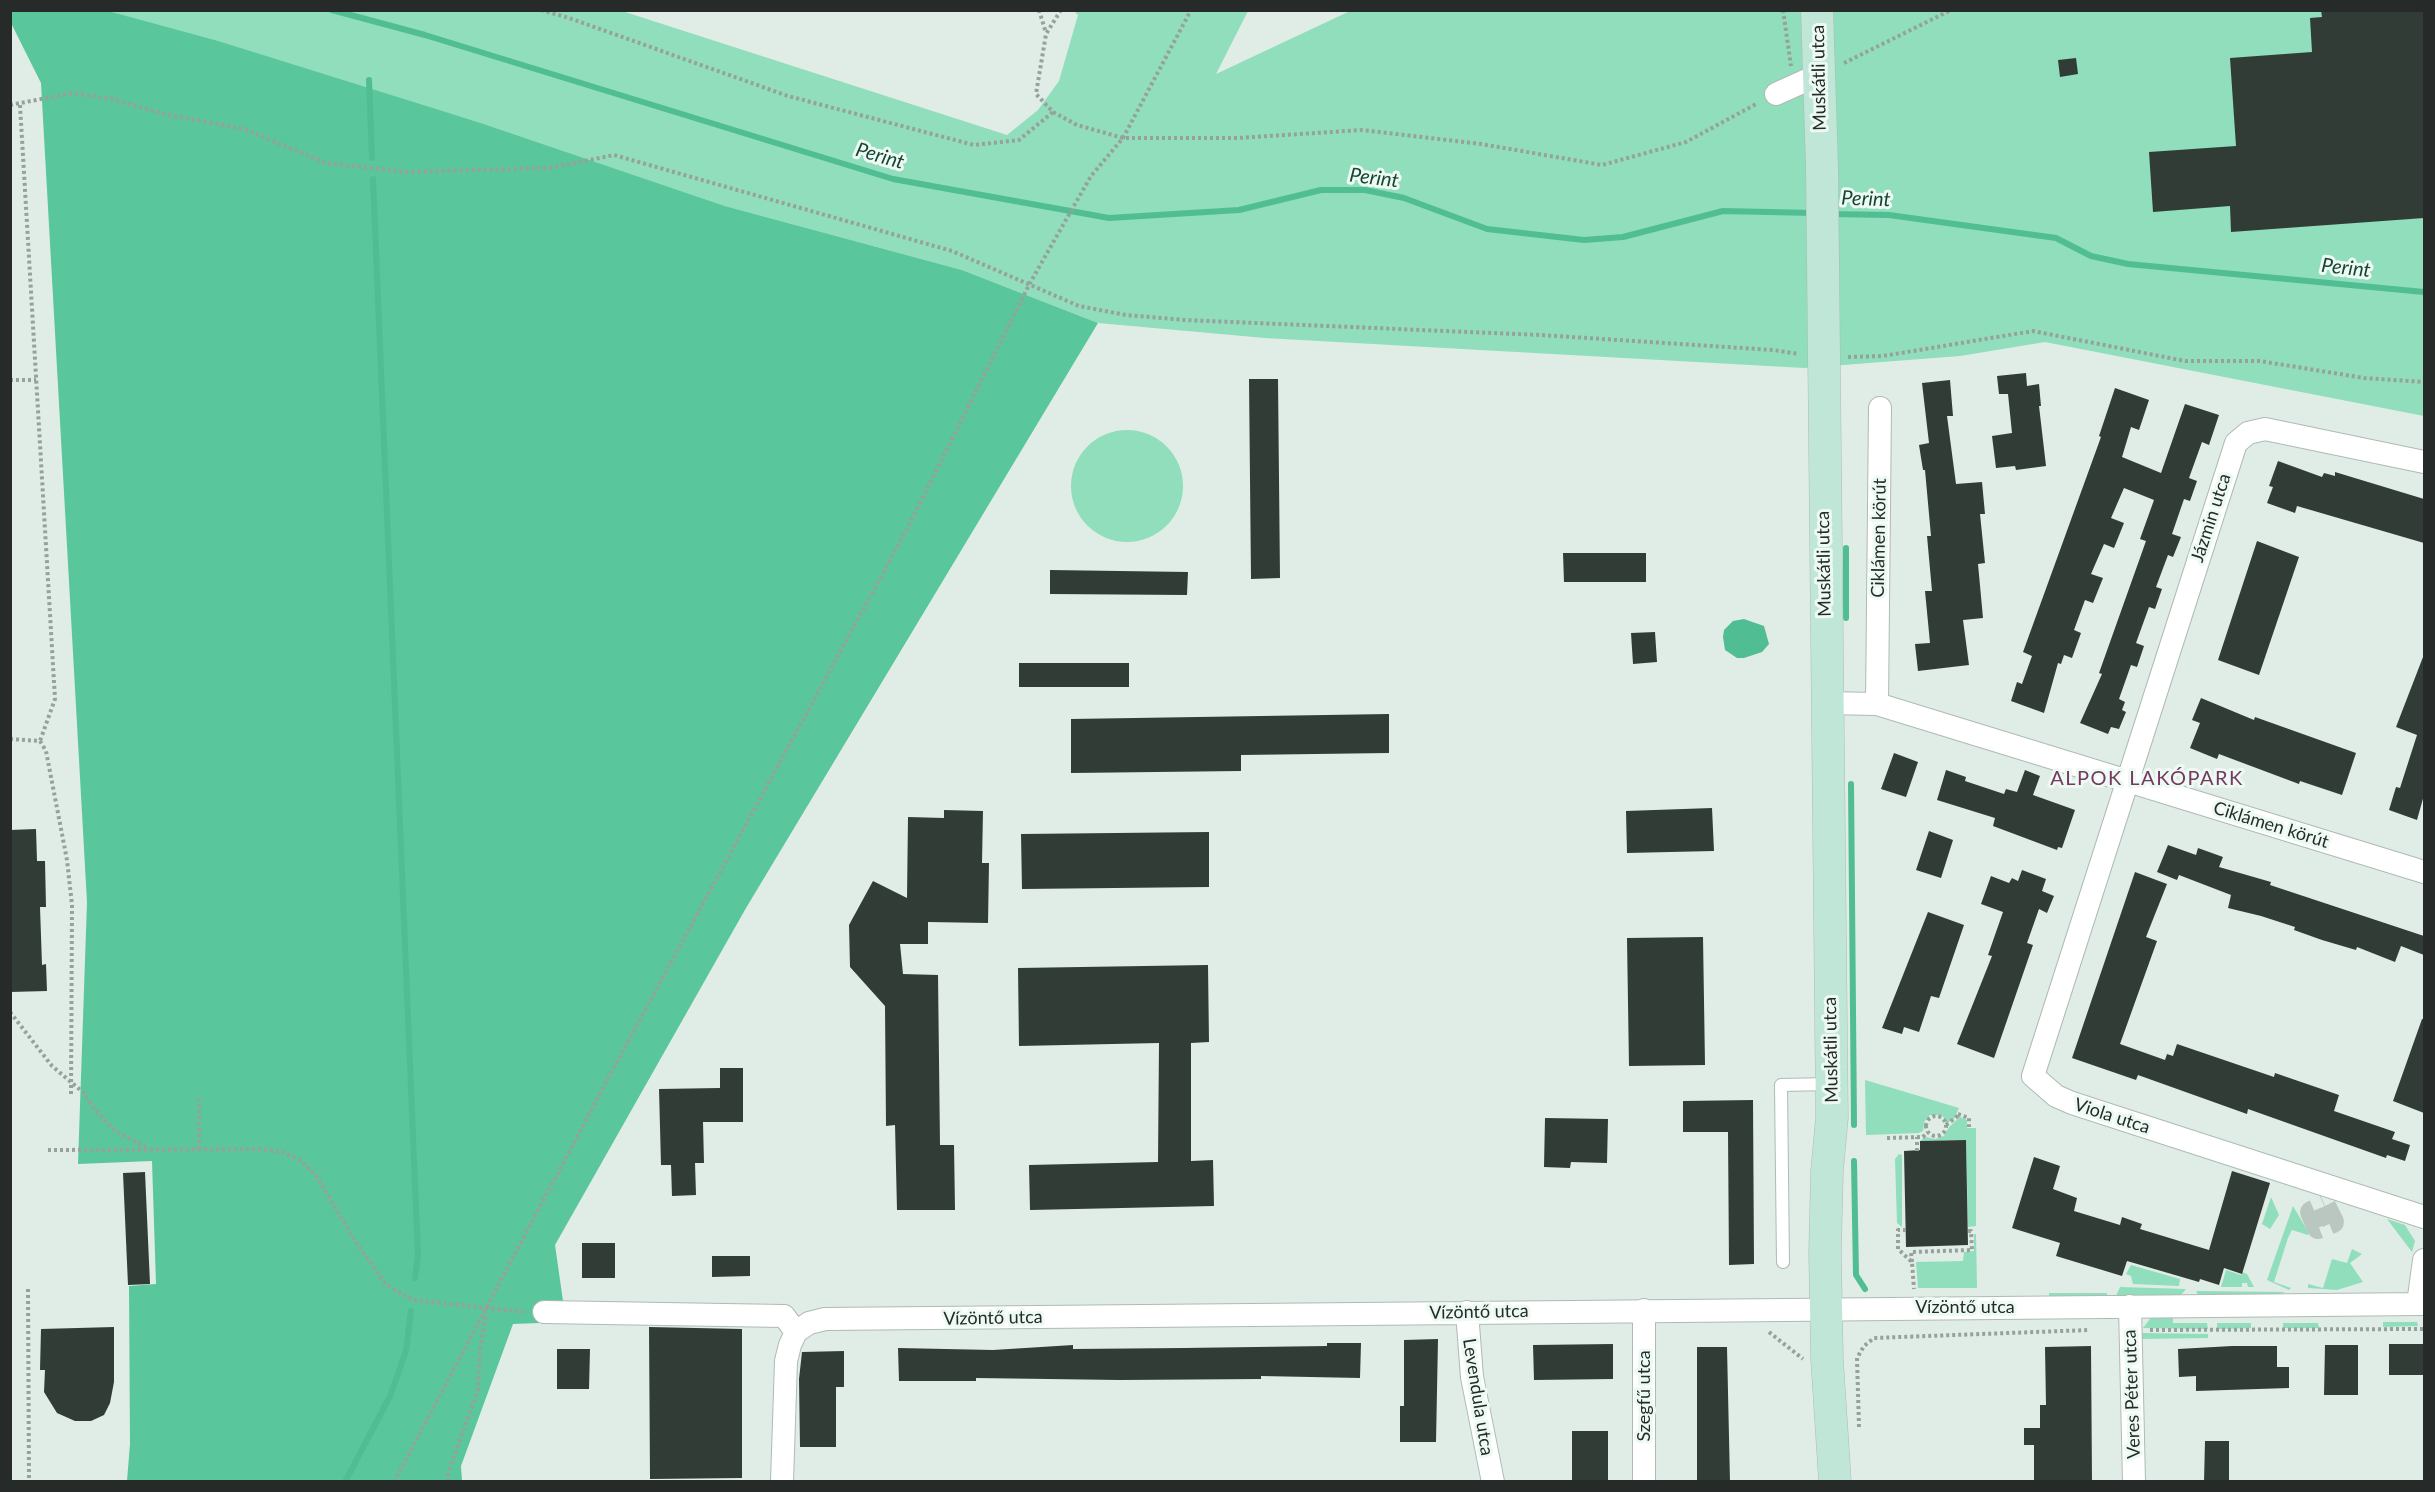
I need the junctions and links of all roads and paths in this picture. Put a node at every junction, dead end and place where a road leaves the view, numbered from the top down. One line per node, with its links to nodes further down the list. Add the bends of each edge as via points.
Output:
1 (541, 10): 12 (path, via 788,96 974,145 1019,140)
2 (1040, 10): 7 (path)
3 (1061, 10): 7 (path)
4 (1191, 10): 13 (path)
5 (1817, 10): 8 (main road, Muskátli utca)
6 (1951, 10): 8 (path)
7 (1046, 34): 12 (path, via 1036,94)
8 (1818, 75): 9 (street); 15 (main road, Muskátli utca)
9 (1776, 94): 13 (path, via 1686,142 1602,165 1481,144 1362,130 1238,138)
10 (10, 105): 11 (path)
11 (20, 105): 14 (path, via 73,93 112,99 164,114 244,129 326,163 405,172 550,168 614,155 952,251); 17 (path)
12 (1053, 112): 13 (path, via 1077,125)
13 (1123, 138): 14 (path, via 1091,176)
14 (1030, 283): 15 (path, via 1078,306 1126,315 1542,335 1773,350); 52 (path, via 908,527)
15 (1822, 357): 18 (path, via 1883,356 2033,331 2185,361 2259,361 2364,378); 21 (main road, Muskátli utca)
16 (10, 380): 17 (path)
17 (36, 380): 24 (path, via 55,699)
18 (2424, 382)
19 (1880, 408): 22 (street, Ciklámen körút)
20 (2424, 462): 25 (street, Jázmin utca, via 2265,429 2236,443)
21 (1826, 703): 22 (street, Ciklámen körút); 29 (main road, Muskátli utca)
22 (1877, 704): 25 (street, Ciklámen körút)
23 (10, 739): 24 (path)
24 (40, 741): 28 (path, via 46,751 72,905)
25 (2127, 781): 26 (street, Ciklámen körút); 41 (street, Viola utca, via 2033,1076 2056,1096 2072,1103)
26 (2424, 872)
27 (10, 1012): 28 (path)
28 (71, 1084): 30 (path); 37 (path, via 84,1093 115,1131)
29 (1832, 1084): 45 (lane, via 1781,1085); 50 (main road, Muskátli utca, via 1841,1185)
30 (71, 1095)
31 (199, 1098): 38 (path)
32 (1946, 1125): 33 (path, via 1959,1115 1969,1118); 34 (path, via 1940,1136); 34 (path, via 1941,1117 1934,1116 1926,1122)
33 (1969, 1127)
34 (1927, 1132): 35 (path)
35 (1917, 1137): 36 (path); 40 (path)
36 (1887, 1138)
37 (147, 1148): 38 (path); 39 (path)
38 (199, 1149): 52 (path, via 260,1149 300,1160 316,1175 386,1285 413,1300)
39 (48, 1150)
40 (1917, 1150)
41 (2424, 1216)
42 (1906, 1230): 46 (path, via 1898,1230 1898,1249)
43 (1968, 1231): 46 (path, via 1972,1250 1911,1252)
44 (2424, 1260): 48 (street)
45 (1783, 1262)
46 (1912, 1262): 51 (path)
47 (27, 1289): 62 (path)
48 (2421, 1304): 49 (street, Vízöntő utca)
49 (2130, 1306): 51 (street, Vízöntő utca); 57 (street, Veres Péter utca)
50 (1835, 1308): 51 (street, Vízöntő utca); 53 (street, Vízöntő utca); 68 (main road, Muskátli utca, via 1845,1421)
51 (1914, 1308)
52 (486, 1309): 54 (path); 63 (path); 64 (path, via 478,1390)
53 (1644, 1310): 55 (street, Vízöntő utca); 67 (street, Szegfű utca)
54 (544, 1312): 58 (street, via 783,1316)
55 (1467, 1312): 58 (street, Vízöntő utca, via 825,1319); 66 (street, Levendula utca, via 1472,1377)
56 (2424, 1329): 57 (path)
57 (2131, 1330): 61 (path, via 1874,1338 1857,1358); 69 (street, Veres Péter utca)
58 (796, 1332): 65 (street, via 786,1361)
59 (1769, 1332): 60 (path)
60 (1809, 1359)
61 (1859, 1433)
62 (29, 1482)
63 (394, 1482)
64 (448, 1482)
65 (782, 1482)
66 (1493, 1482)
67 (1644, 1482)
68 (1837, 1482)
69 (2133, 1482)

